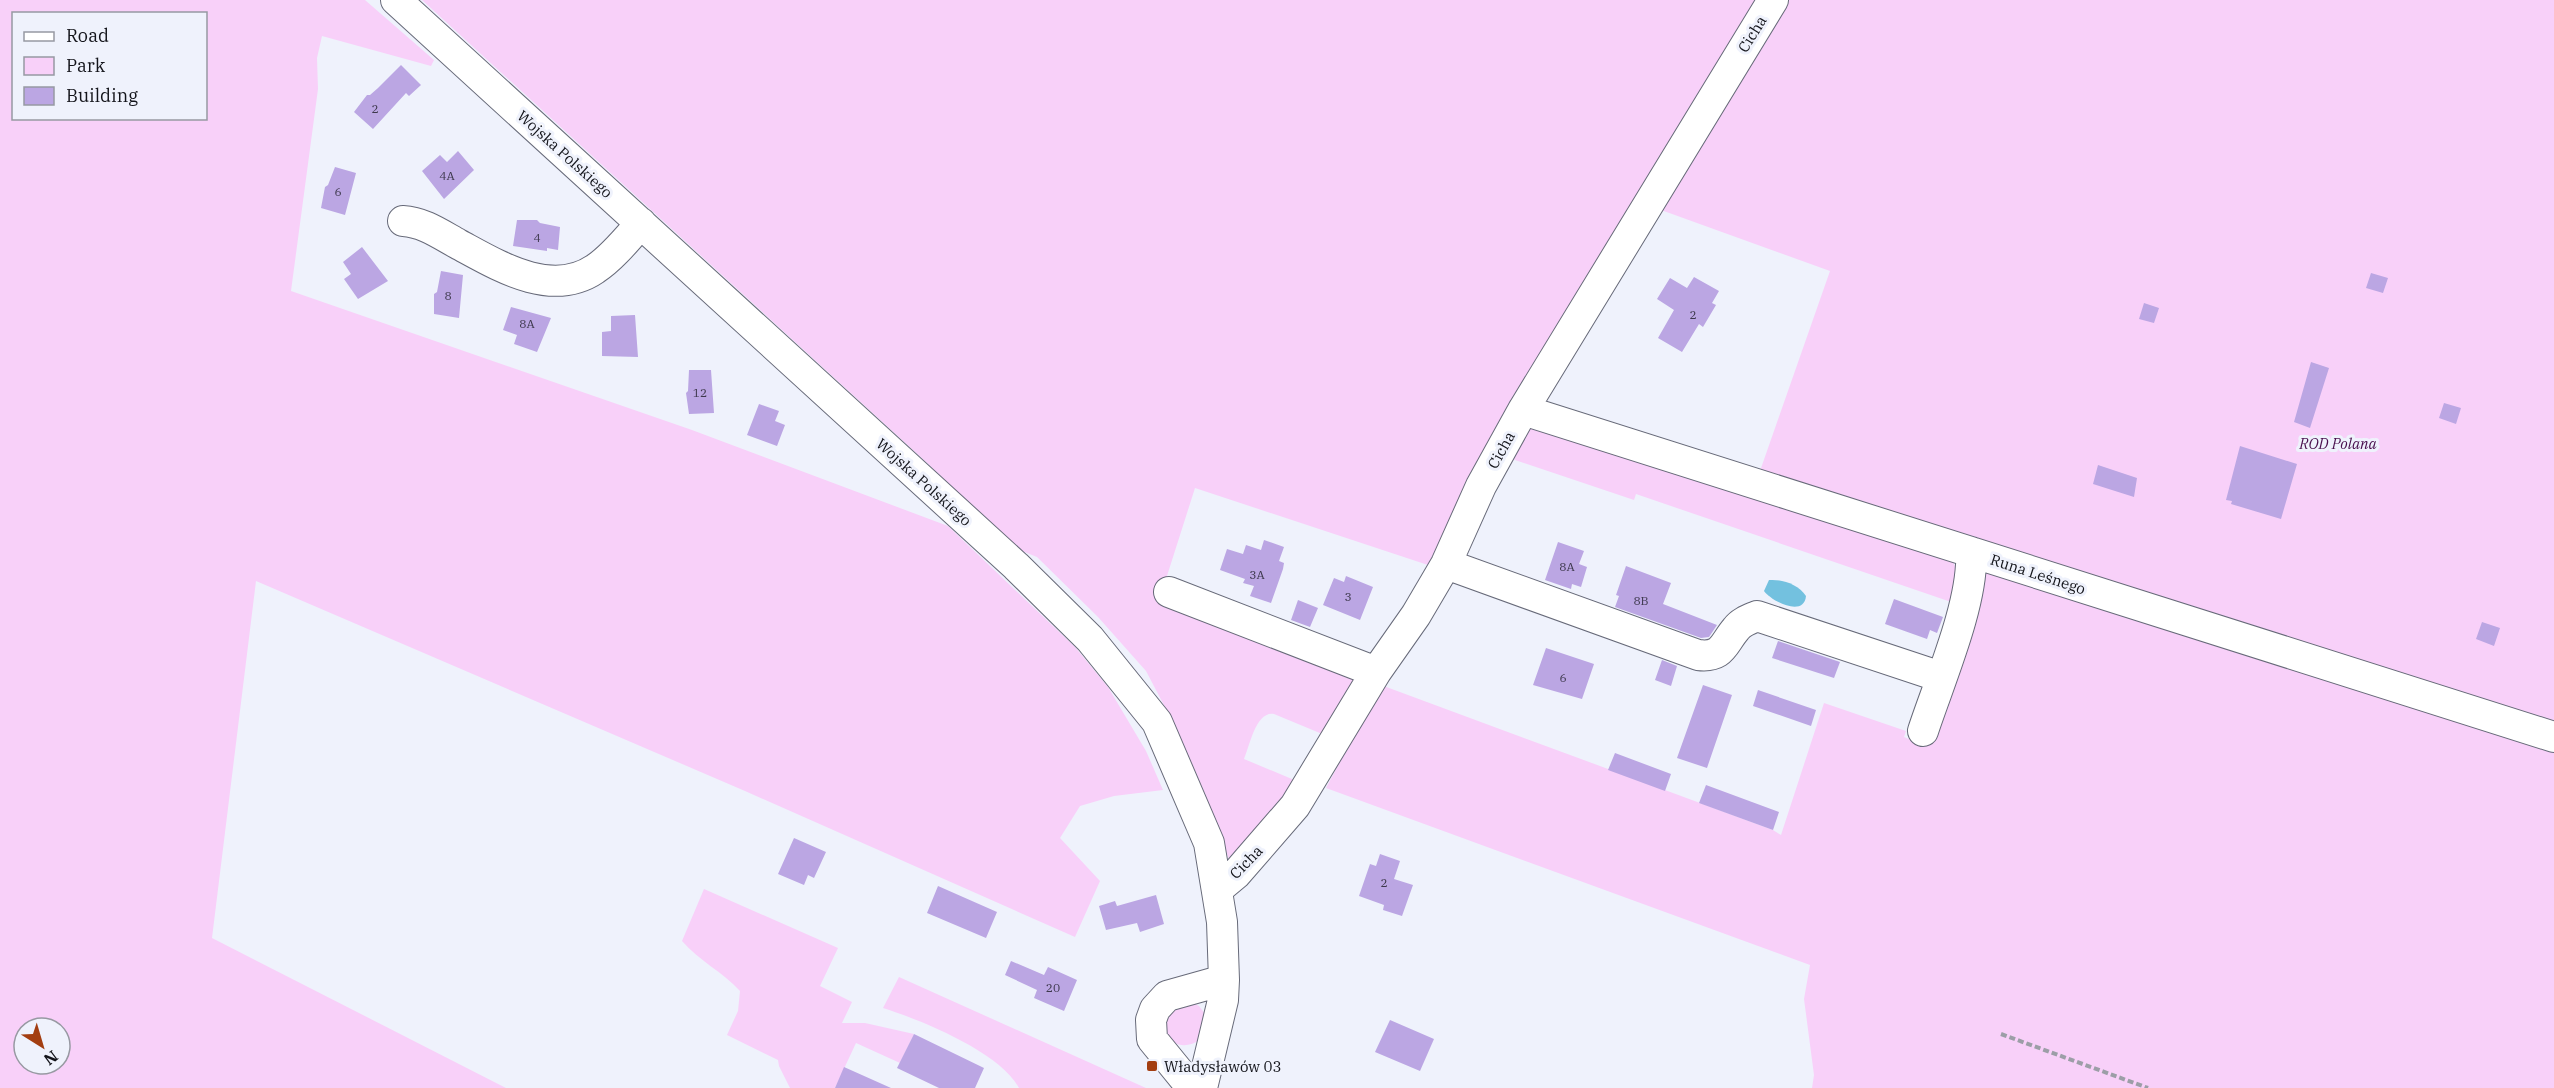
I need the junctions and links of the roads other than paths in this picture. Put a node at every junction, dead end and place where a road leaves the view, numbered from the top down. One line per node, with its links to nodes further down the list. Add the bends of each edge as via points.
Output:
1 (396, 0): 4 (street, Wojska Polskiego)
2 (1773, 0): 5 (street, Cicha)
3 (403, 221): 4 (street, via 424,226 500,267 537,279 559,280 595,269)
4 (641, 223): 13 (street, Wojska Polskiego, via 1016,566 1090,639 1156,722 1209,843)
5 (1523, 410): 6 (street, Runa Leśnego); 7 (street, Cicha, via 1481,486)
6 (1971, 552): 10 (street, via 1963,610); 12 (street, Runa Leśnego)
7 (1446, 564): 9 (street, Cicha); 10 (street, via 1698,655 1709,656 1723,649 1737,627 1757,616)
8 (1169, 592): 9 (street)
9 (1376, 672): 13 (street, Cicha, via 1295,806)
10 (1941, 676): 11 (street)
11 (1923, 731)
12 (2554, 737)
13 (1218, 889): 14 (street, Wojska Polskiego)
14 (1224, 980): 15 (street, via 1167,996 1151,1020 1152,1039); 16 (street, Wojska Polskiego, via 1223,1000)
15 (1192, 1088)
16 (1202, 1088)

